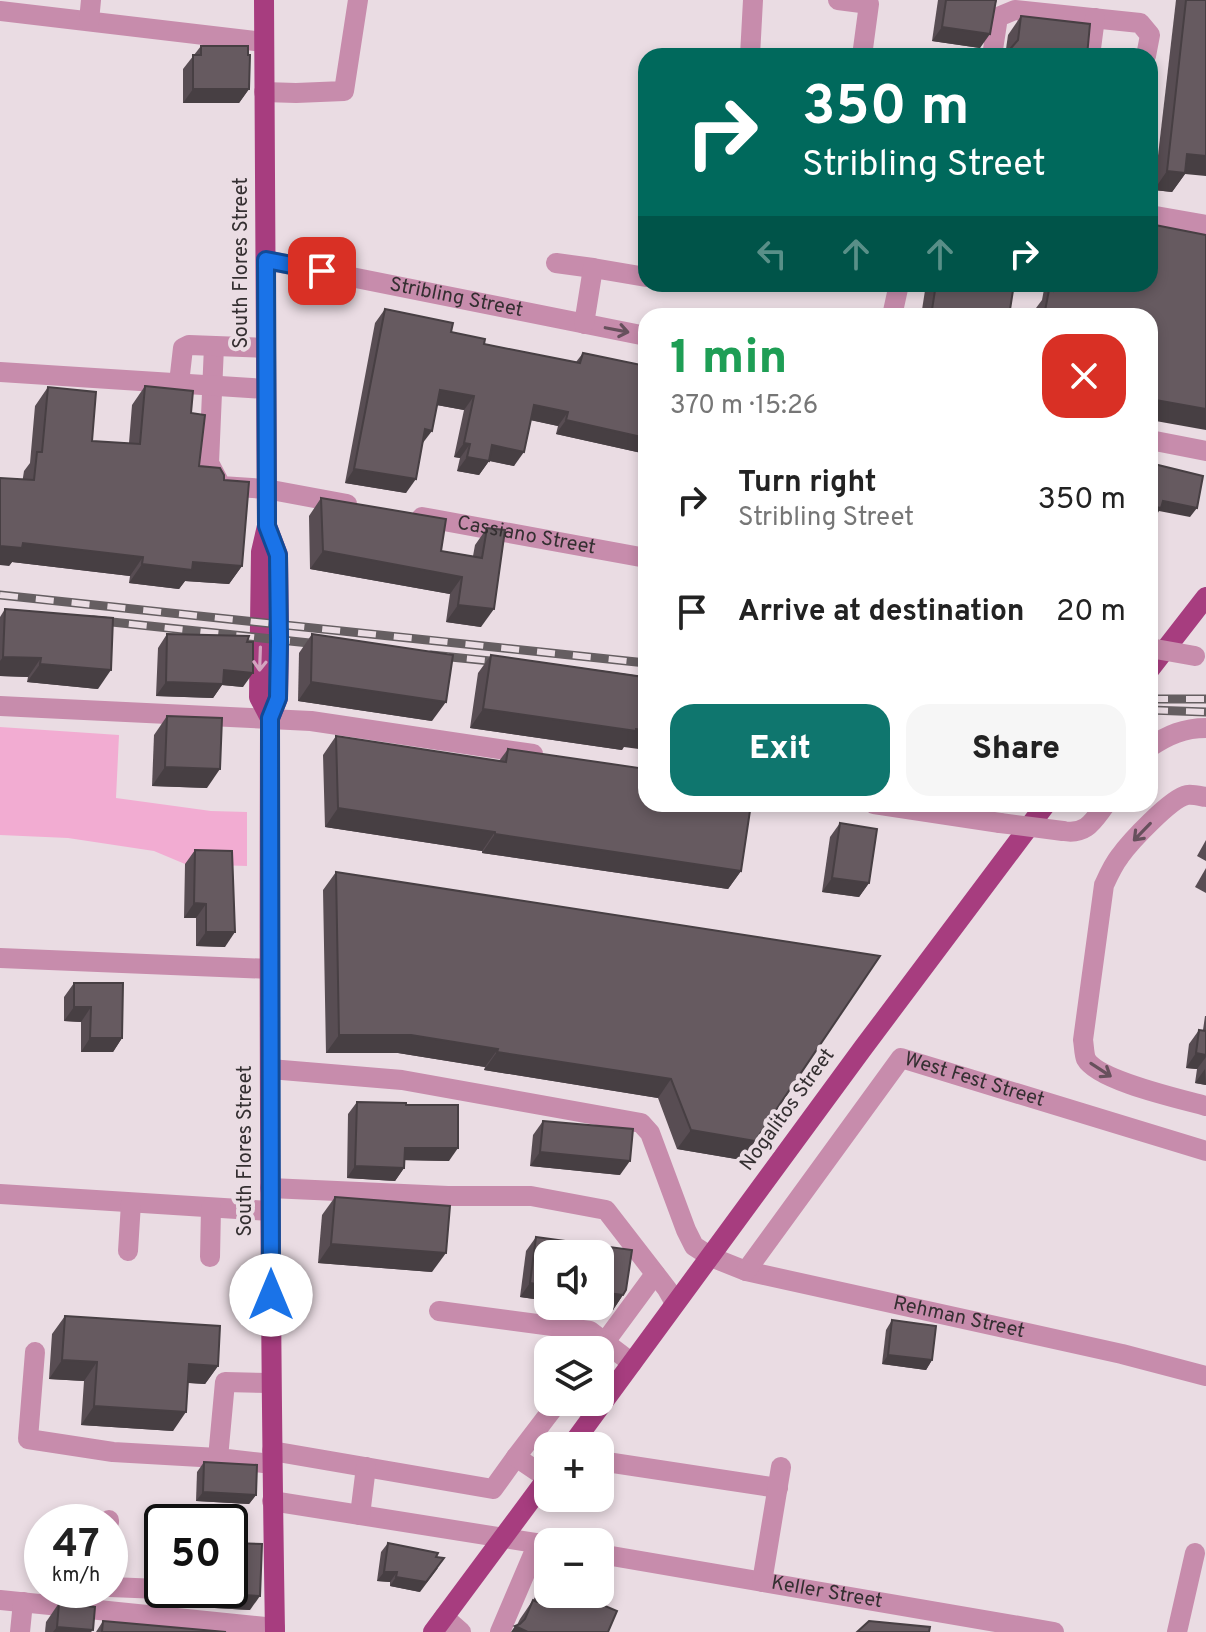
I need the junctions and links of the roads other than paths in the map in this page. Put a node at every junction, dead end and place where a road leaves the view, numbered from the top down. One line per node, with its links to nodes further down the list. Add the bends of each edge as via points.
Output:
1 (91, 0): 8 (street)
2 (264, 0): 9 (main road, South Flores Street)
3 (358, 0): 15 (street, via 344,91)
4 (753, 0): 10 (street)
5 (838, 0): 11 (street, via 869,4)
6 (0, 11): 8 (street)
7 (1095, 18): 12 (street, via 1015,10 998,17); 13 (street); 14 (street, via 1140,23 1150,35)
8 (89, 21): 9 (street)
9 (264, 42): 15 (main road, South Flores Street)
10 (750, 48)
11 (863, 48)
12 (993, 48)
13 (1091, 48)
14 (1148, 48)
15 (264, 92): 18 (main road, South Flores Street)
16 (1158, 216): 17 (street)
17 (1206, 225)
18 (266, 260): 22 (street, Stribling Street); 25 (main road, South Flores Street)
19 (556, 263): 20 (street)
20 (593, 268): 21 (street); 22 (street)
21 (638, 276)
22 (584, 324): 23 (street, Stribling Street, one-way to 23)
23 (638, 334)
24 (214, 346): 25 (street); 27 (street, via 183,348); 28 (street)
25 (266, 348): 29 (main road, South Flores Street)
26 (0, 372): 27 (street)
27 (179, 383): 28 (street)
28 (212, 385): 29 (street); 32 (street, via 209,463 221,486)
29 (266, 389): 32 (main road, South Flores Street)
30 (1158, 442): 31 (street)
31 (1206, 451)
32 (266, 489): 33 (street); 41 (main road, South Flores Street, via 267,526 278,555 278,698)
33 (359, 506)
34 (405, 514): 35 (street, Cassiano Street)
35 (638, 557)
36 (1206, 597): 39 (main road)
37 (1158, 649): 38 (street, bridge)
38 (1201, 654)
39 (1158, 659)
40 (0, 706): 41 (street)
41 (270, 718): 44 (street); 50 (main road, South Flores Street)
42 (1206, 728): 43 (street, via 1189,728)
43 (1158, 742)
44 (555, 757)
45 (1206, 797): 52 (street, one-way to 52, via 1187,795 1171,804 1111,869 1104,885 1083,1040 1086,1059 1097,1070)
46 (927, 812): 48 (street, bridge, via 1073,833 1086,828)
47 (1040, 812): 61 (main road, Nogalitos Street)
48 (1099, 812)
49 (0, 958): 50 (street)
50 (270, 969): 51 (main road, South Flores Street)
51 (270, 1069): 54 (main road, South Flores Street); 61 (street, via 402,1080 641,1123 650,1133 694,1246)
52 (1206, 1106)
53 (1206, 1151): 62 (street, West Fest Street, via 901,1058)
54 (270, 1188): 58 (main road, South Flores Street); 63 (street, via 531,1196 606,1210)
55 (0, 1194): 56 (street)
56 (131, 1203): 57 (street); 59 (street)
57 (211, 1208): 58 (street); 60 (street)
58 (270, 1211): 72 (main road, South Flores Street)
59 (128, 1251)
60 (210, 1257)
61 (711, 1257): 62 (street, Rehman Street); 64 (main road, Nogalitos Street)
62 (746, 1271): 71 (street, Rehman Street)
63 (655, 1274): 64 (street); 67 (street)
64 (675, 1303): 70 (main road, Nogalitos Street)
65 (439, 1311): 66 (street, via 590,1331)
66 (594, 1336)
67 (609, 1336)
68 (35, 1352): 76 (street, via 28,1439 113,1452)
69 (614, 1353): 70 (street)
70 (632, 1363): 74 (main road, Nogalitos Street)
71 (1206, 1376)
72 (271, 1383): 76 (street, via 225,1382); 77 (main road, South Flores Street)
73 (547, 1416): 75 (street)
74 (581, 1432)
75 (516, 1457): 79 (street, via 493,1489); 81 (street)
76 (218, 1458): 77 (street)
77 (272, 1458): 79 (street); 84 (main road, South Flores Street)
78 (614, 1463): 82 (street)
79 (366, 1467): 85 (street)
80 (781, 1467): 82 (street)
81 (534, 1468)
82 (778, 1488): 91 (street)
83 (534, 1496): 86 (main road)
84 (272, 1501): 85 (street); 97 (main road, South Flores Street)
85 (360, 1515): 86 (street)
86 (503, 1538): 87 (street); 96 (main road)
87 (534, 1543)
88 (1195, 1553): 102 (street)
89 (614, 1556): 91 (street, Keller Street)
90 (534, 1562): 100 (street)
91 (762, 1582): 101 (street, Keller Street)
92 (0, 1600): 93 (street)
93 (23, 1602): 95 (street); 98 (street)
94 (159, 1608): 95 (street)
95 (158, 1616): 97 (street)
96 (439, 1624): 99 (street)
97 (275, 1630)
98 (20, 1632)
99 (461, 1632)
100 (500, 1632)
101 (1054, 1632)
102 (1177, 1632)

